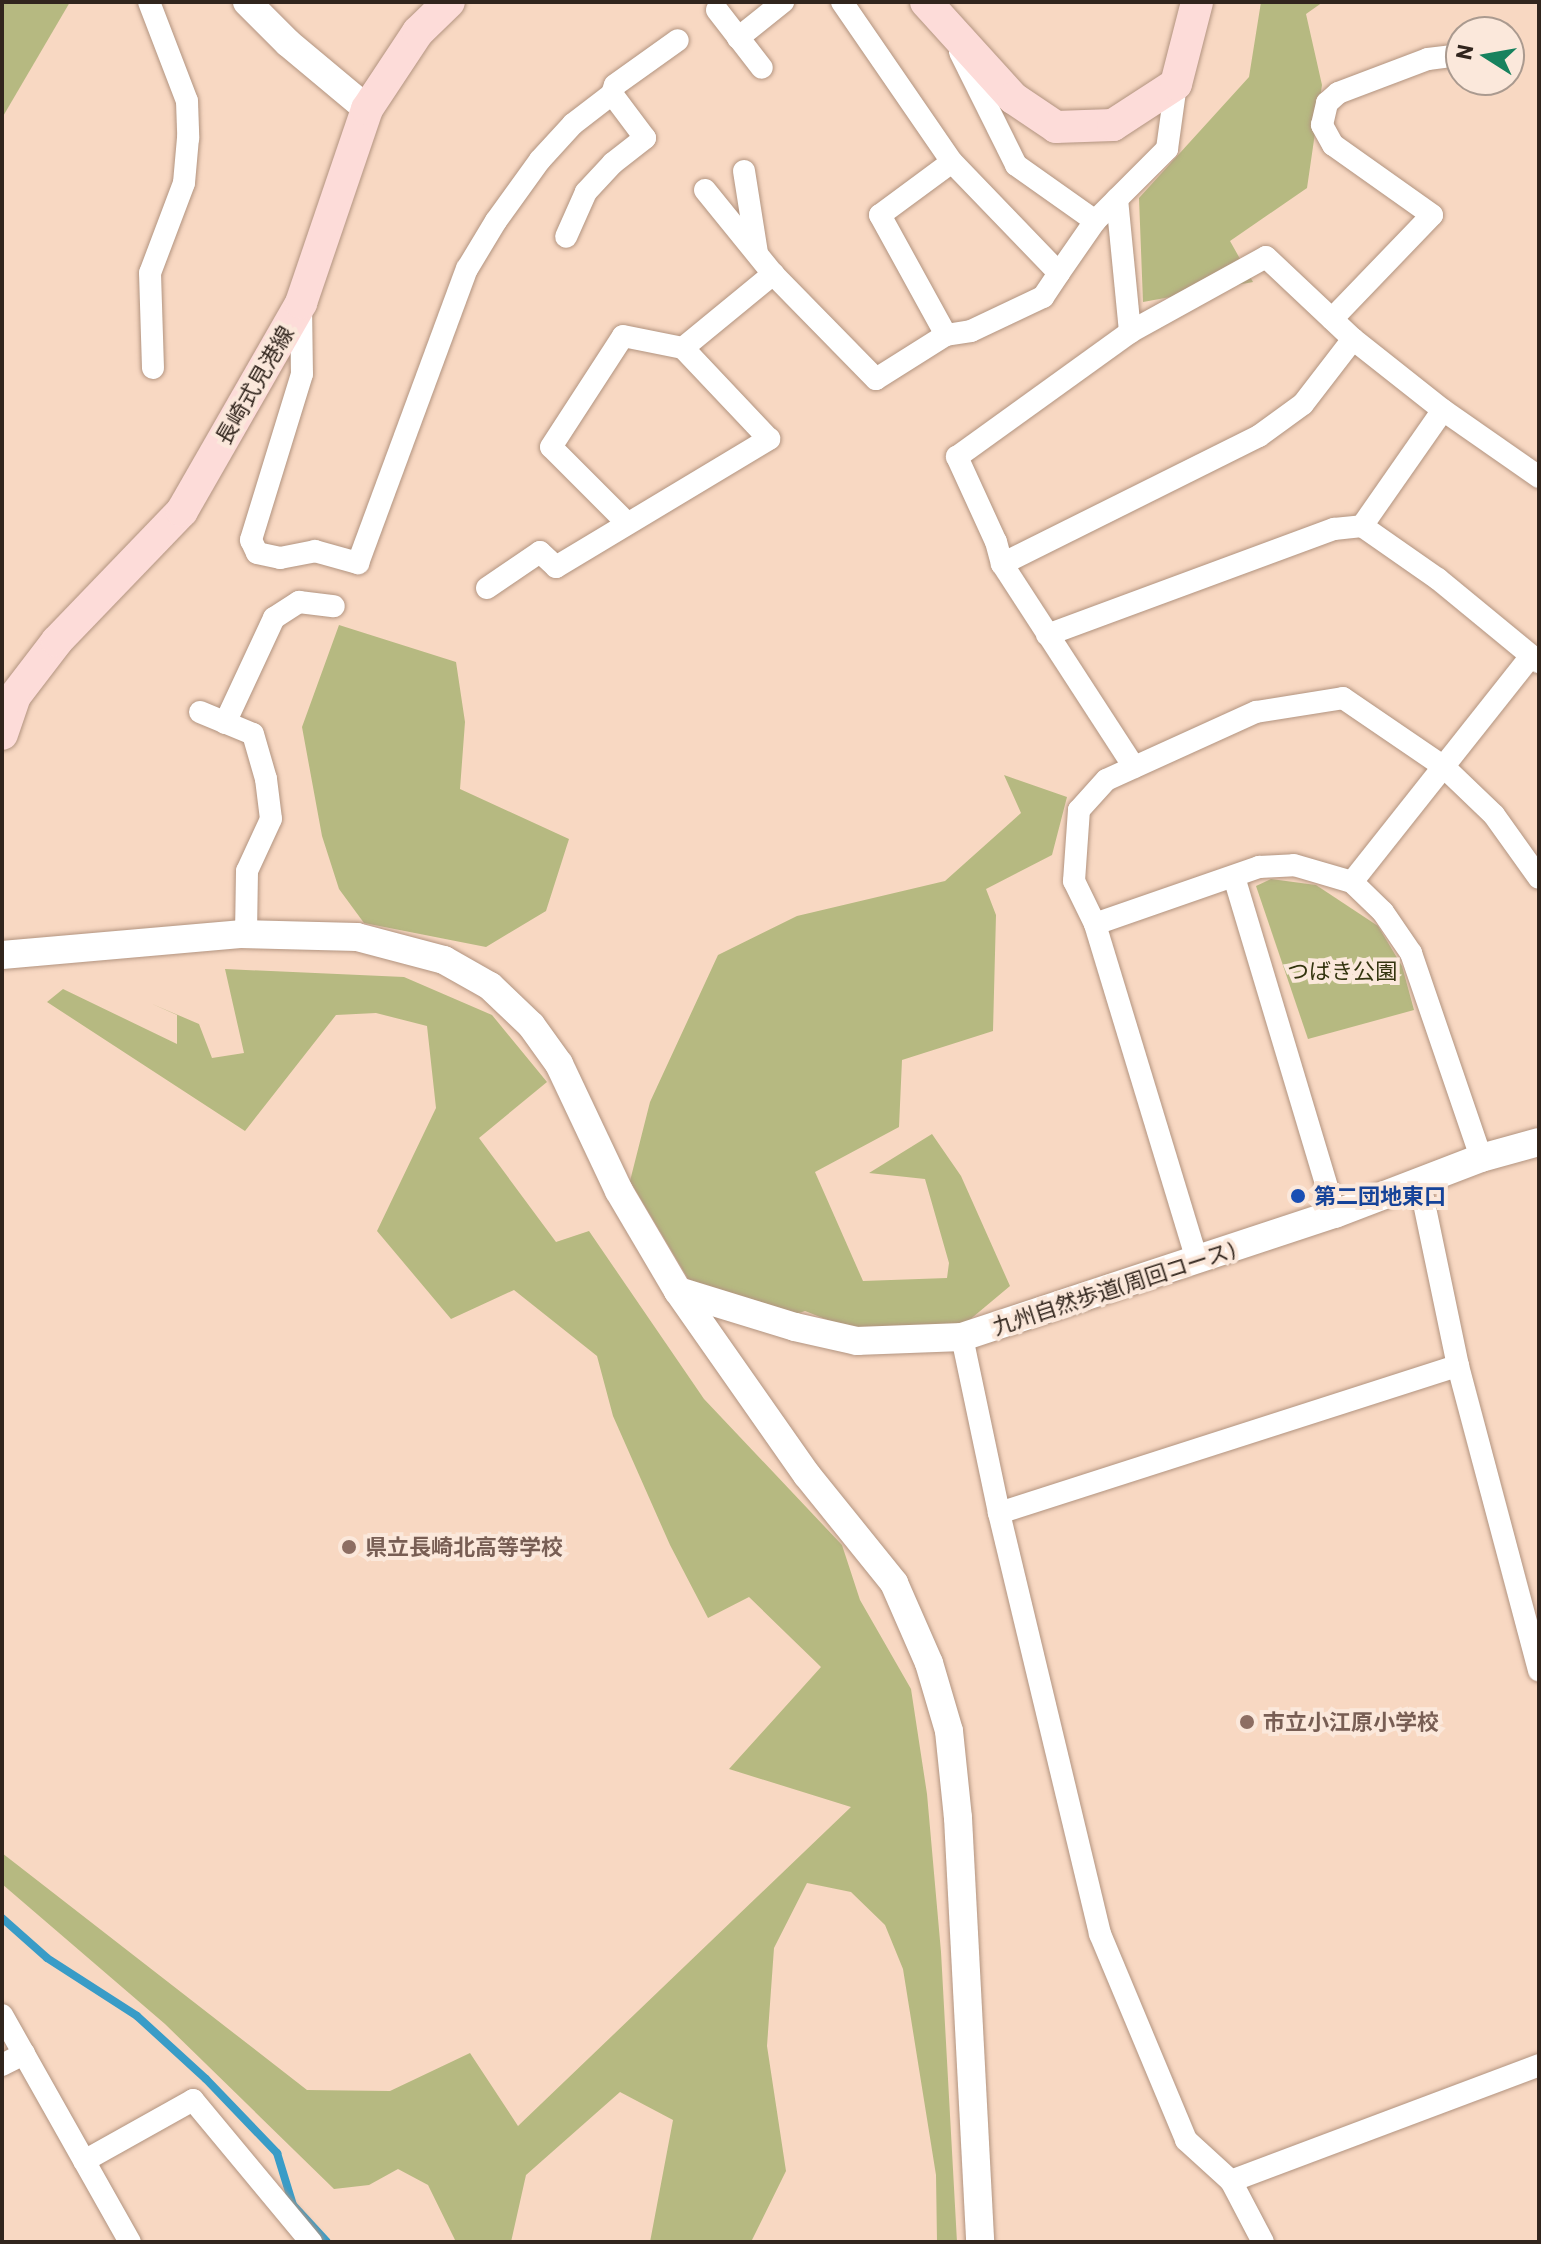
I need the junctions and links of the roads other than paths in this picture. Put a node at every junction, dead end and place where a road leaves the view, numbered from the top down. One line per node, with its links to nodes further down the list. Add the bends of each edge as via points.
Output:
1 (149, 2): 32 (street, via 187,101 188,138 184,183 150,273)
2 (247, 2): 16 (street)
3 (449, 2): 16 (main road, 長崎式見港線, via 418,32)
4 (783, 2): 10 (street)
5 (842, 2): 17 (street)
6 (926, 2): 9 (main road)
7 (1197, 2): 14 (main road)
8 (717, 10): 10 (street)
9 (947, 26): 14 (main road, via 1013,98 1056,127 1113,125); 21 (street, via 1016,165)
10 (738, 38): 13 (street)
11 (678, 40): 15 (street, via 615,85)
12 (1445, 57): 27 (street, via 1338,93 1327,103 1322,125 1333,145 1432,215)
13 (762, 68)
14 (1176, 84): 20 (street, via 1167,149)
15 (612, 94): 22 (street, via 645,138 586,192); 26 (street, via 573,124 540,160 467,269 358,563 315,551 280,558 257,553 251,540 302,374)
16 (367, 109): 26 (main road, 長崎式見港線)
17 (952, 162): 24 (street); 29 (street, via 880,215)
18 (744, 171): 23 (street)
19 (705, 190): 23 (street)
20 (1117, 199): 21 (street); 28 (street)
21 (1095, 221): 24 (street)
22 (566, 237)
23 (757, 254): 25 (street)
24 (1059, 273): 29 (street, via 1043,297 971,331)
25 (773, 274): 29 (street, via 876,379); 31 (street)
26 (301, 303): 44 (main road, 長崎式見港線, via 182,511 57,641 15,696)
27 (1332, 319): 28 (street, via 1266,257); 30 (street)
28 (1130, 332): 37 (street, via 957,457)
29 (946, 335)
30 (1353, 339): 33 (street); 37 (street, via 1303,404 1259,436)
31 (683, 348): 35 (street, via 769,439); 35 (street, via 623,336 551,447)
32 (153, 368)
33 (1443, 410): 34 (street); 36 (street)
34 (1539, 477)
35 (627, 523): 38 (street, via 556,567 540,552)
36 (1362, 526): 40 (street, via 1334,529); 41 (street, via 1438,579)
37 (1002, 564): 40 (street)
38 (487, 588)
39 (334, 606): 43 (street, via 299,602 274,618)
40 (1047, 635): 45 (street)
41 (1535, 659): 46 (street)
42 (200, 712): 43 (street)
43 (225, 723): 51 (street, via 253,734 271,819 247,871)
44 (2, 734)
45 (1134, 767): 46 (street, via 1256,712 1343,698); 50 (street, via 1106,780 1079,810 1074,881)
46 (1444, 767): 48 (street, via 1494,815); 49 (street)
47 (1234, 877): 49 (street, via 1259,867 1294,865); 50 (street); 56 (street)
48 (1539, 878)
49 (1352, 882): 54 (street, via 1383,912 1411,953)
50 (1095, 924): 57 (street)
51 (246, 934): 52 (street); 58 (street, via 357,937 444,960 490,986 531,1025 559,1064 619,1191)
52 (2, 955)
53 (1539, 1142): 54 (street, 九州自然歩道(周回コース))
54 (1481, 1158): 55 (street, 九州自然歩道(周回コース))
55 (1420, 1184): 56 (street, 九州自然歩道(周回コース)); 60 (street)
56 (1335, 1214): 57 (street, 九州自然歩道(周回コース))
57 (1197, 1260): 59 (street, 九州自然歩道(周回コース))
58 (678, 1291): 59 (street, 九州自然歩道(周回コース), via 857,1341); 72 (street, via 807,1475 894,1583 929,1663 949,1731 958,1818)
59 (962, 1337): 61 (street)
60 (1458, 1366): 61 (street); 62 (street)
61 (999, 1513): 69 (street, via 1100,1934 1186,2140)
62 (1532, 1609): 63 (street)
63 (1539, 1670)
64 (2, 2015): 65 (street)
65 (24, 2054): 66 (street); 68 (street)
66 (2, 2065)
67 (1539, 2065): 69 (street)
68 (84, 2161): 70 (street); 71 (street, via 193,2100)
69 (1231, 2181): 73 (street)
70 (130, 2242)
71 (311, 2242)
72 (980, 2242)
73 (1263, 2242)

